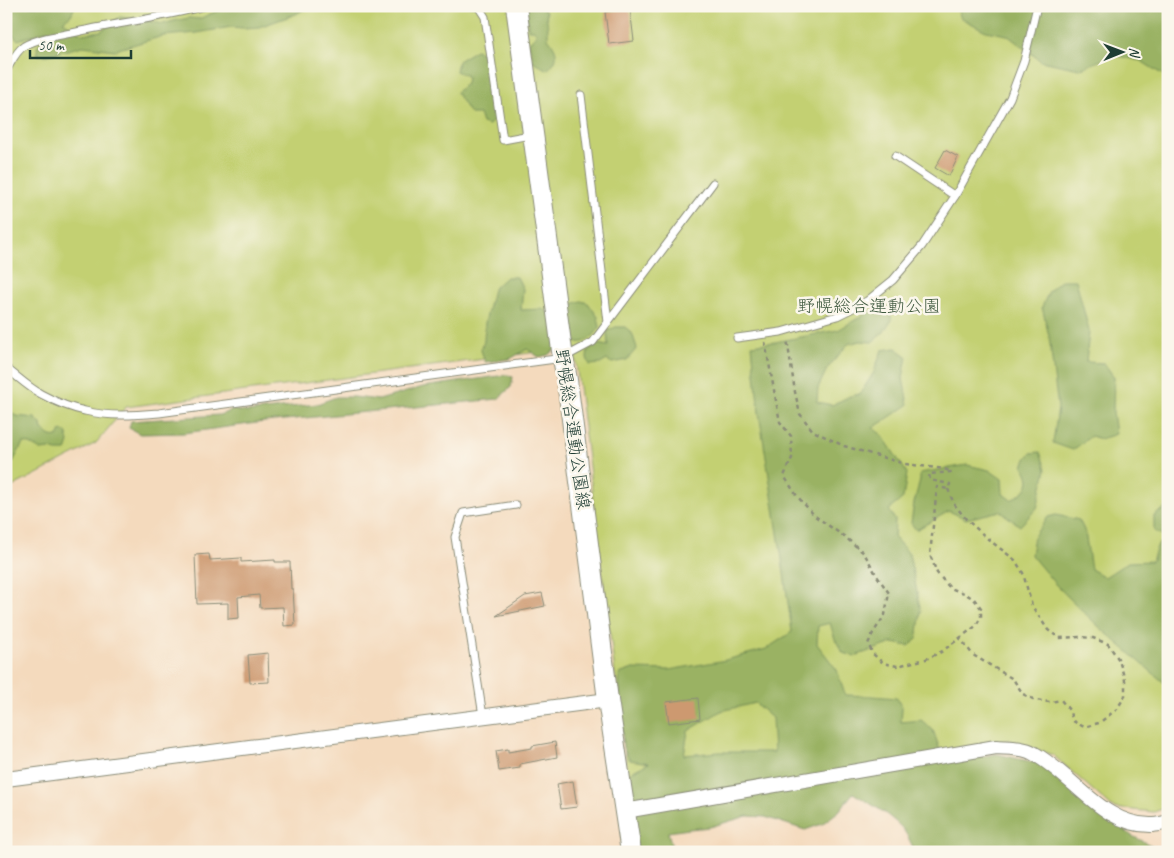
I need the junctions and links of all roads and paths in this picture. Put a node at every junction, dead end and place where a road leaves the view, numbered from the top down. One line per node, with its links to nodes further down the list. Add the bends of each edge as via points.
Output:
1 (205, 6): 5 (lane, via 37,40 22,47)
2 (478, 6): 7 (lane, via 485,17 503,140)
3 (516, 6): 7 (main road, 野幌総合運動公園線)
4 (1037, 6): 10 (lane, via 1024,61 1010,98)
5 (6, 71)
6 (581, 95): 11 (lane)
7 (533, 135): 15 (main road, 野幌総合運動公園線)
8 (895, 156): 10 (lane)
9 (712, 183): 11 (lane)
10 (955, 196): 12 (lane, via 922,246 893,280 867,301 837,316)
11 (608, 322): 15 (lane, via 593,342)
12 (785, 330): 13 (lane); 17 (path, via 800,414 812,431 844,446 905,464 952,472 929,474 930,480 950,484)
13 (764, 334): 14 (lane); 19 (path, via 780,422 791,436 792,458 784,476 815,516 864,553 889,593 886,615 868,644 873,654 883,663 897,666 934,656)
14 (737, 338)
15 (563, 358): 16 (lane, via 129,415 84,411 65,404 41,394); 20 (main road, 野幌総合運動公園線)
16 (6, 368)
17 (948, 489): 19 (path, via 937,487 930,555 937,573 950,588 974,599 981,608 976,626); 19 (path, via 954,504 966,519 1015,560 1023,573 1032,606 1048,630 1059,638 1093,638 1108,644 1119,660 1125,680 1125,696 1117,709 1099,723 1084,727 1073,721 1061,700 1035,700 1023,694 1013,679 974,655)
18 (516, 505): 21 (lane, via 463,514 455,537)
19 (960, 638)
20 (608, 700): 21 (street); 23 (main road, 野幌総合運動公園線)
21 (483, 716): 22 (street)
22 (6, 779)
23 (625, 811): 24 (street, via 996,747 1032,752 1101,807 1124,820 1143,825); 25 (main road, 野幌総合運動公園線)
24 (1168, 822)
25 (631, 852)

